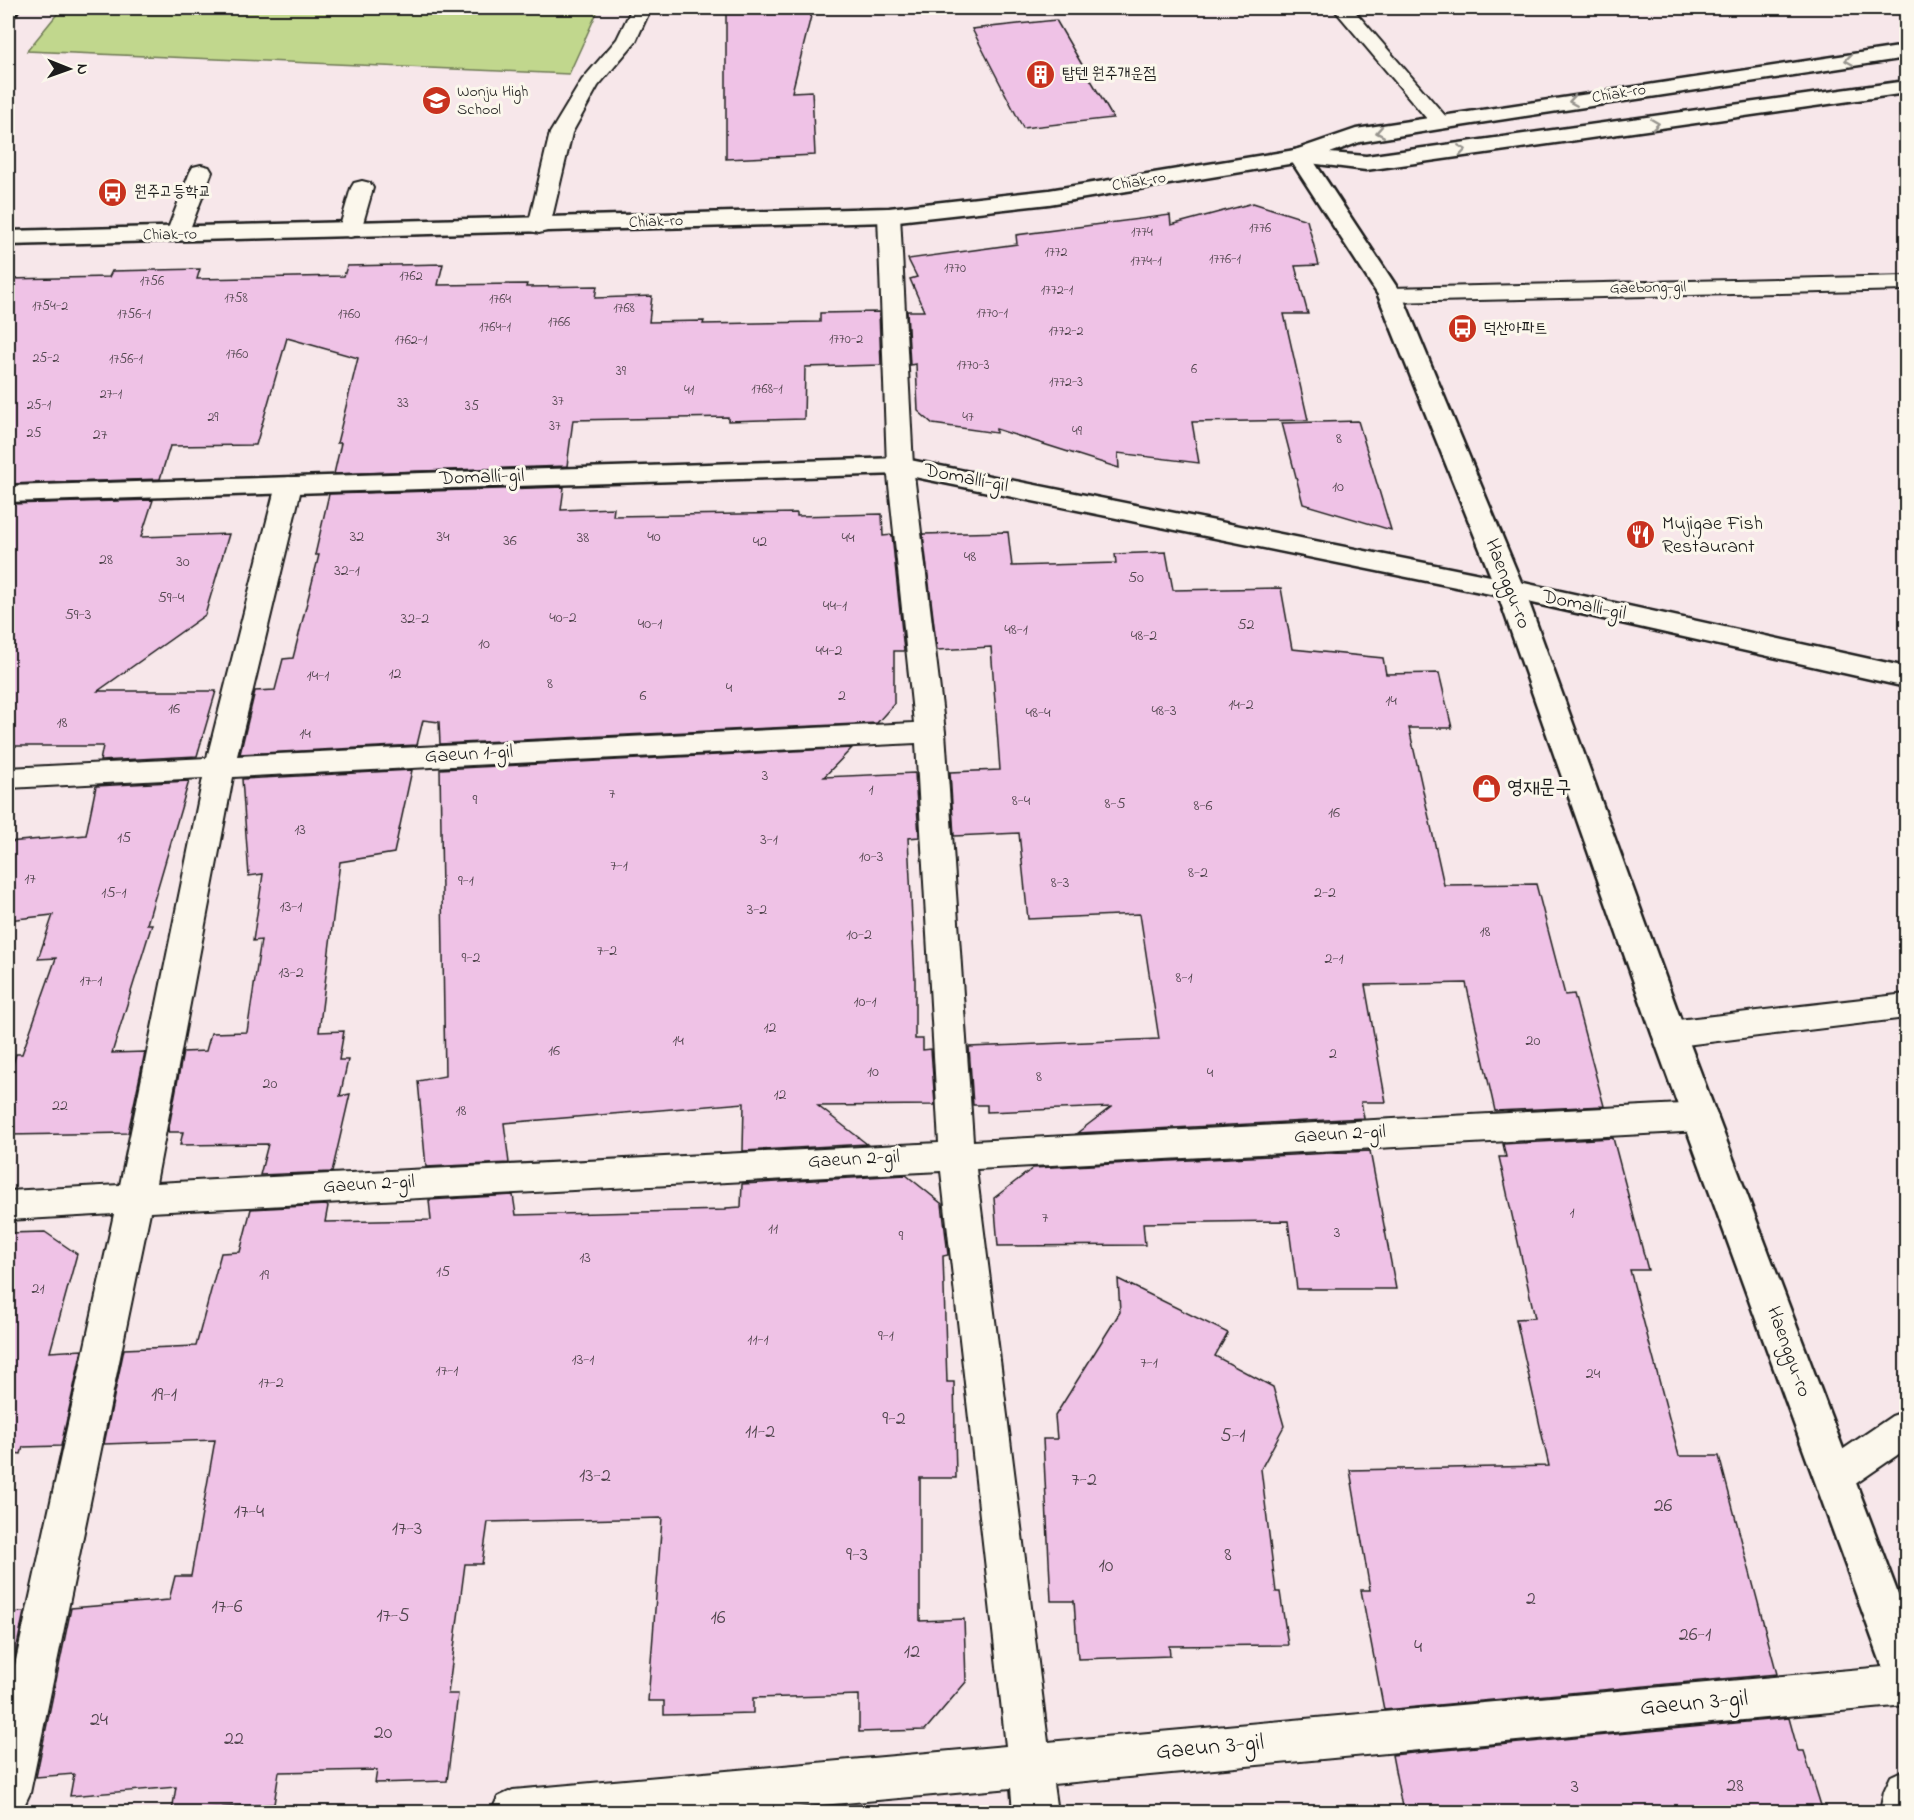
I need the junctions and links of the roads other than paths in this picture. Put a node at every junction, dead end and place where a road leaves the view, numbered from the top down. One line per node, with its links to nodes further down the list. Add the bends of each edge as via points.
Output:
1 (641, 8): 10 (lane, via 626,41 589,84 561,133)
2 (1342, 8): 5 (lane)
3 (1906, 52): 5 (street, Chiak-ro, one-way to 5)
4 (1906, 87): 6 (street, Chiak-ro, one-way to 4, via 1366,163)
5 (1440, 122): 6 (street, Chiak-ro, one-way to 6, via 1356,136)
6 (1299, 156): 9 (street, Chiak-ro, via 1049,197); 15 (street, Haenggu-ro)
7 (201, 172): 12 (lane)
8 (362, 188): 11 (lane)
9 (889, 215): 10 (street, Chiak-ro); 16 (lane)
10 (539, 226): 11 (street, Chiak-ro)
11 (350, 230): 12 (street, Chiak-ro)
12 (177, 234): 13 (street, Chiak-ro)
13 (8, 238)
14 (1906, 283): 15 (lane, Gaebong-gil)
15 (1390, 295): 19 (street, Haenggu-ro)
16 (900, 466): 17 (street, Domalli-gil); 19 (street, Domalli-gil); 21 (lane)
17 (289, 485): 18 (street, Domalli-gil); 22 (lane)
18 (8, 494)
19 (1510, 589): 20 (street, Domalli-gil); 25 (street, Haenggu-ro)
20 (1906, 677)
21 (930, 732): 22 (lane, Gaeun 1-gil); 27 (lane)
22 (220, 767): 23 (lane, Gaeun 1-gil); 28 (lane)
23 (8, 778)
24 (1906, 1006): 25 (lane)
25 (1669, 1034): 26 (street, Haenggu-ro)
26 (1701, 1118): 27 (lane, Gaeun 2-gil); 31 (street, Haenggu-ro)
27 (957, 1154): 28 (lane, Gaeun 2-gil); 34 (lane)
28 (135, 1198): 29 (lane, Gaeun 2-gil); 36 (lane)
29 (8, 1205)
30 (1906, 1428): 31 (lane)
31 (1834, 1477): 32 (street, Haenggu-ro)
32 (1906, 1671)
33 (1906, 1685): 34 (lane, Gaeun 3-gil)
34 (1029, 1764): 37 (lane, Gaeun 3-gil); 38 (lane)
35 (1906, 1791): 39 (lane)
36 (8, 1793)
37 (513, 1812)
38 (1035, 1812)
39 (1902, 1812)

